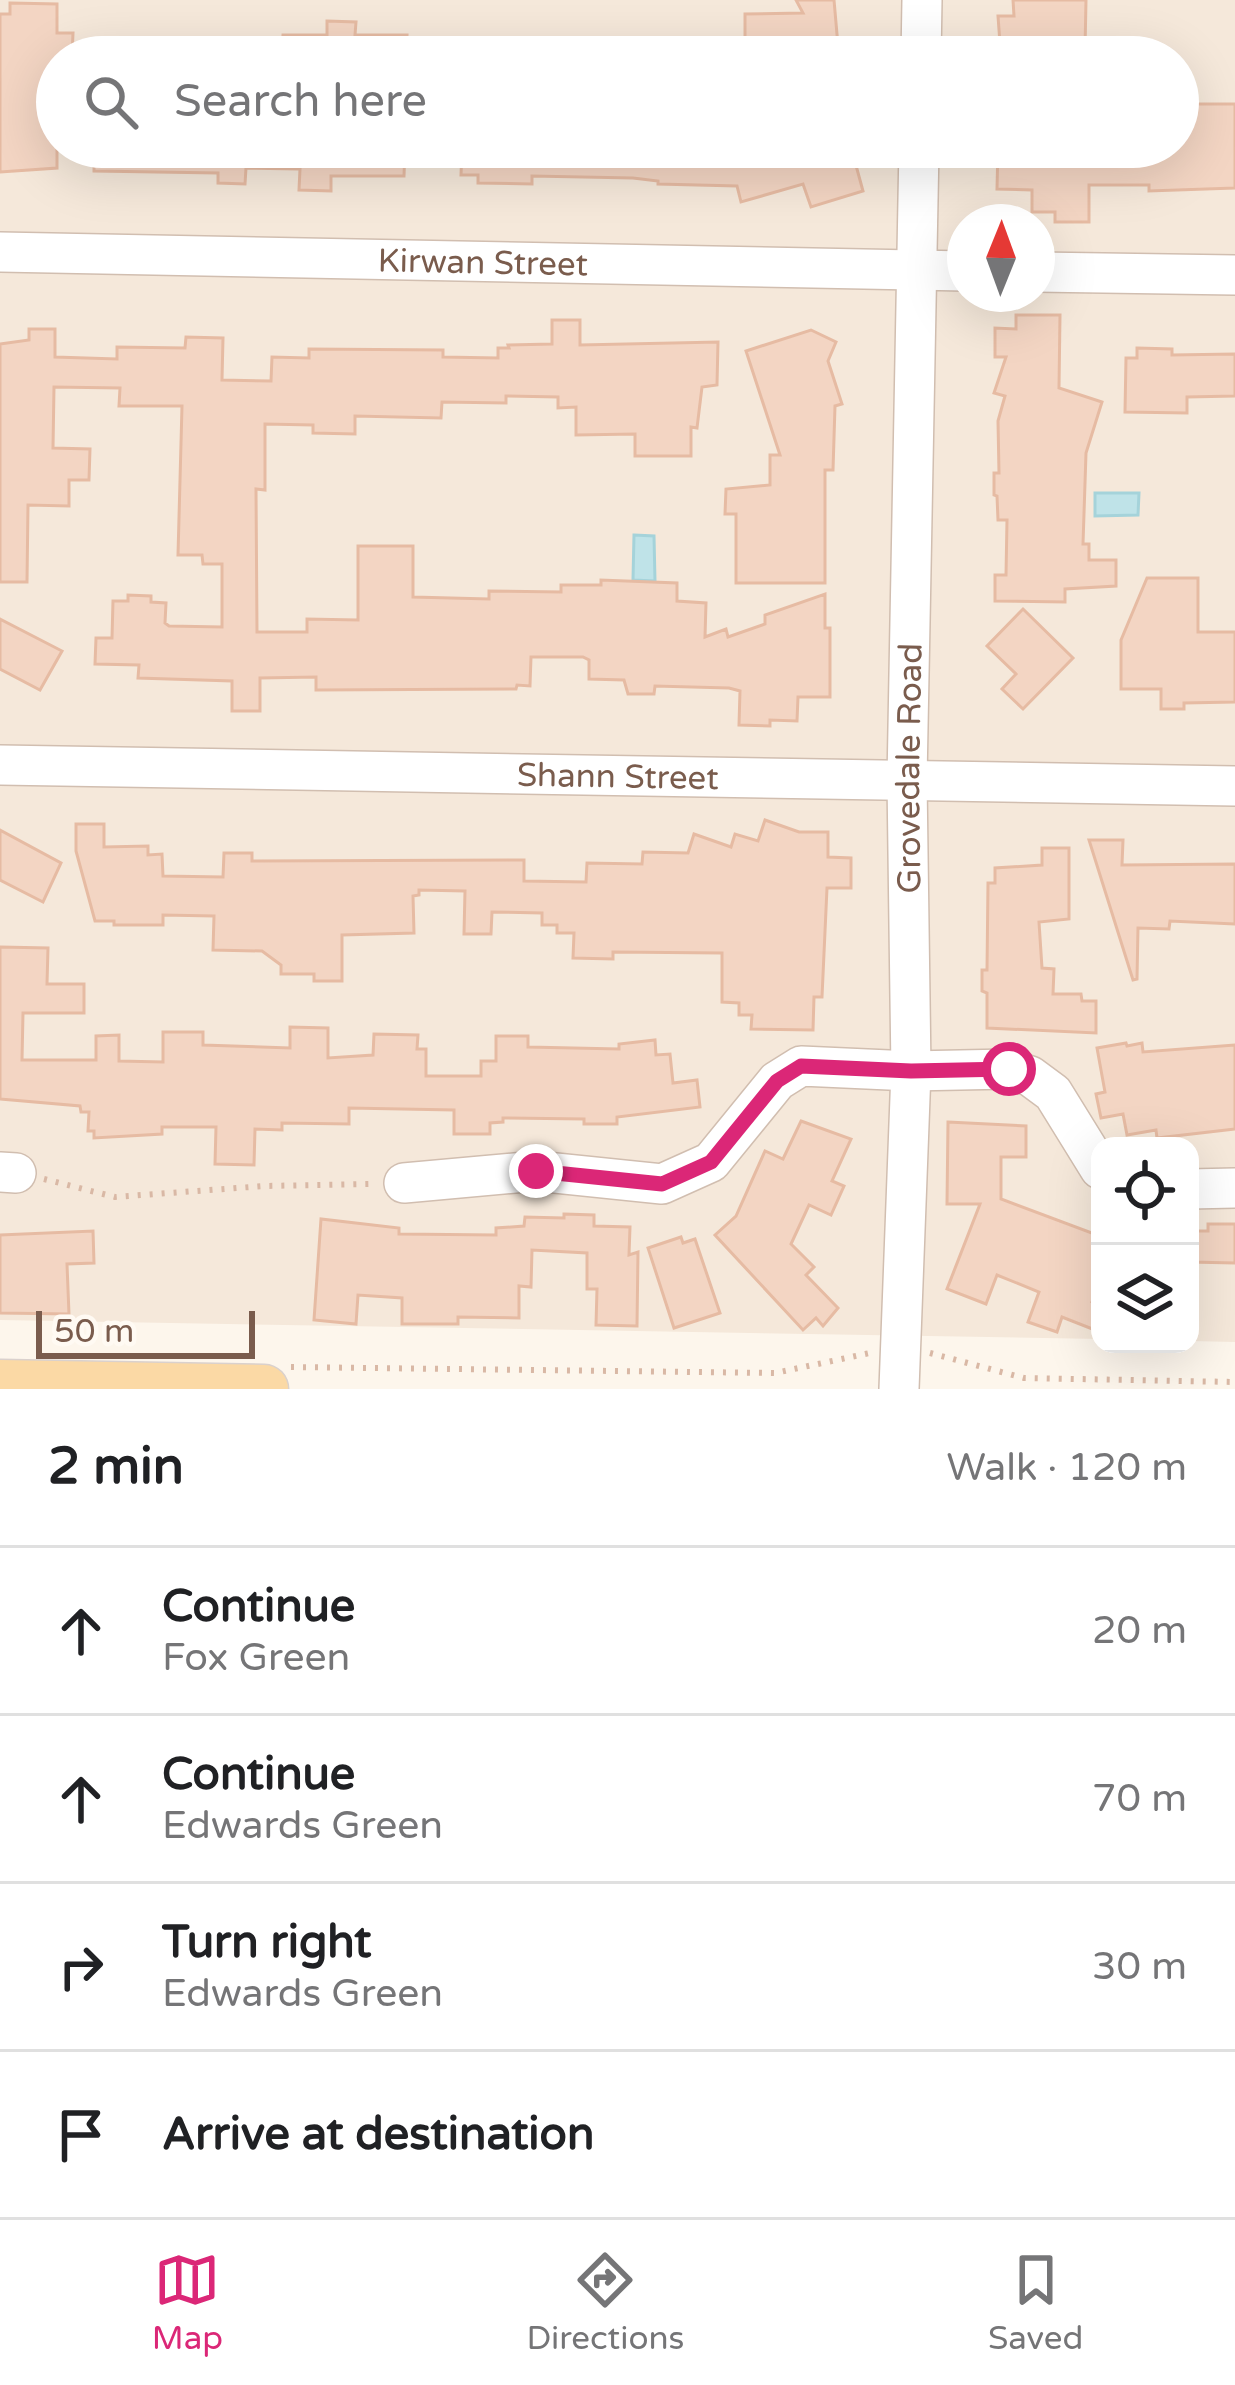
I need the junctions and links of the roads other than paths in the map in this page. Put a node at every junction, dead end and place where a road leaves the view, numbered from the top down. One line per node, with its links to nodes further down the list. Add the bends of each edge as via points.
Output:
1 (922, 0): 2 (street)
2 (921, 36)
3 (918, 168): 5 (street, Grovedale Road)
4 (0, 252): 5 (street, Kirwan Street)
5 (916, 270): 6 (street, Kirwan Street); 10 (street, Grovedale Road)
6 (947, 271)
7 (1055, 272): 8 (street)
8 (1235, 275)
9 (0, 765): 10 (street, Shann Street)
10 (908, 780): 11 (street, Shann Street); 12 (street, Grovedale Road)
11 (1235, 787)
12 (911, 1071): 13 (street, via 1009,1069 1030,1076 1052,1093); 14 (street, via 801,1066 777,1081 711,1162 662,1184 536,1171); 19 (street, Grovedale Road)
13 (1091, 1155)
14 (404, 1183)
15 (1235, 1188): 16 (street)
16 (1199, 1189)
17 (273, 1378): 18 (main road)
18 (0, 1384)
19 (899, 1389)

